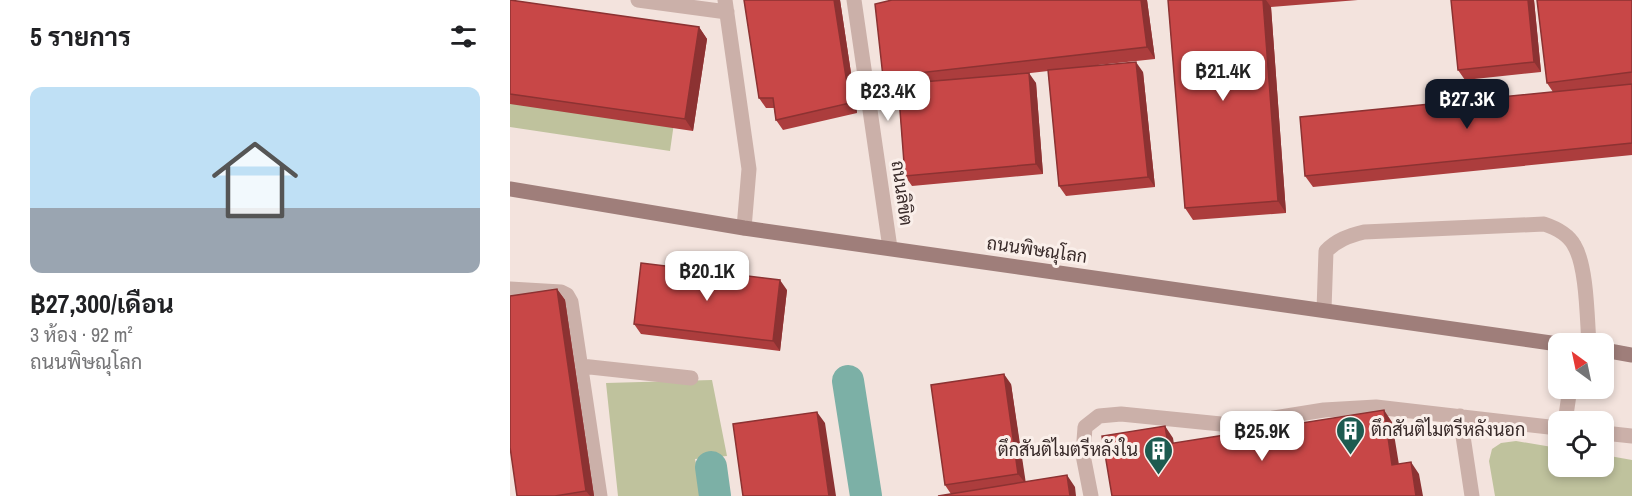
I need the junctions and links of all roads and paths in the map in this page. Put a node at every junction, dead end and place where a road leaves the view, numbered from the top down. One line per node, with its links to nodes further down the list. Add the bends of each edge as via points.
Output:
1 (638, 0): 3 (street)
2 (854, 0): 6 (street, ถนนลิขิต)
3 (726, 6): 5 (street, via 749,169)
4 (510, 189): 5 (main road, ถนนพิษณุโลก)
5 (744, 228): 6 (main road, ถนนพิษณุโลก)
6 (890, 248): 8 (main road, ถนนพิษณุโลก)
7 (510, 289): 13 (street, via 567,295)
8 (1324, 310): 9 (street, via 1326,251 1345,237 1364,232 1544,224 1557,228 1574,245 1582,267); 10 (main road, ถนนพิษณุโลก)
9 (1588, 333)
10 (1548, 343)
11 (1614, 352): 12 (main road)
12 (1632, 355)
13 (581, 366): 14 (street); 19 (street)
14 (691, 378)
15 (1460, 416): 16 (street); 20 (street, via 1376,407 1324,410 1231,425 1121,414 1099,416 1085,427 1083,454); 21 (street)
16 (1548, 427)
17 (1614, 434): 18 (street)
18 (1632, 436)
19 (600, 496)
20 (1091, 496)
21 (1472, 496)

